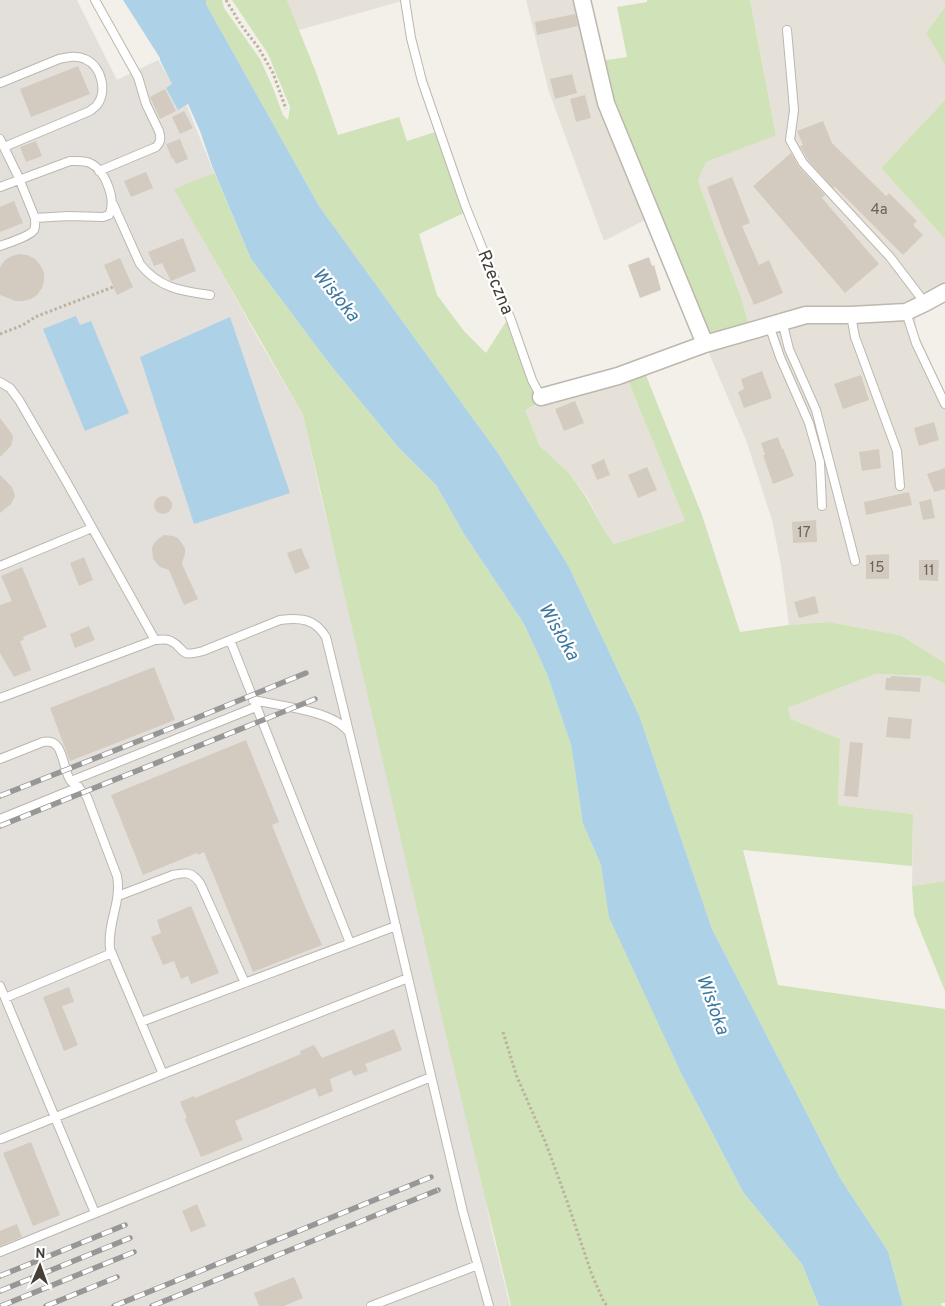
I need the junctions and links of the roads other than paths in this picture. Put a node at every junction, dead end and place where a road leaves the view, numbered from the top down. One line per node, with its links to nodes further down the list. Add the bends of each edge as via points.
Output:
1 (95, 0): 7 (lane, via 138,77 160,136 156,147)
2 (405, 0): 21 (lane, Rzeczna, via 422,81 465,205 532,380)
3 (582, 0): 19 (street, via 606,103)
4 (787, 30): 15 (lane, via 794,110 790,140 803,162 890,257)
5 (0, 83): 6 (lane, via 59,59 78,57 86,59 98,70 102,89 97,105 90,111)
6 (2, 143): 8 (lane)
7 (99, 171): 8 (lane, via 91,163 79,160); 10 (lane, via 106,180)
8 (19, 179): 9 (lane); 11 (lane)
9 (0, 187)
10 (112, 202): 11 (lane, via 112,210 103,217); 14 (lane, via 146,271 177,290)
11 (35, 218): 12 (lane, via 34,230)
12 (0, 246)
13 (945, 292): 15 (street, Rzeczna)
14 (210, 295)
15 (925, 303): 16 (street, Rzeczna)
16 (906, 312): 17 (street, Rzeczna); 22 (lane, via 916,343)
17 (851, 315): 18 (street, Rzeczna, via 806,315); 23 (lane, via 855,337 897,451)
18 (775, 323): 19 (street, Rzeczna); 24 (lane, via 780,357 809,423 820,462); 26 (lane, via 816,410)
19 (705, 344): 21 (street, Rzeczna, via 618,376)
20 (0, 382): 25 (lane, via 14,391)
21 (542, 397)
22 (945, 404)
23 (900, 486)
24 (822, 506)
25 (92, 528): 27 (lane); 28 (lane)
26 (856, 561)
27 (0, 566)
28 (154, 640): 29 (lane, via 171,641 186,654); 30 (lane)
29 (230, 640): 31 (lane); 32 (lane, via 290,618 314,624 326,637)
30 (0, 698)
31 (255, 704): 32 (lane, via 328,717); 34 (lane); 39 (lane)
32 (349, 732): 38 (lane)
33 (0, 759): 34 (lane, via 48,740 58,748)
34 (71, 781): 35 (lane)
35 (78, 787): 36 (lane); 37 (lane, via 87,797 118,876)
36 (0, 819)
37 (118, 896): 40 (lane, via 109,941); 42 (lane, via 182,873 196,877)
38 (396, 926): 39 (lane); 41 (lane)
39 (350, 943): 42 (lane)
40 (112, 953): 44 (lane); 45 (lane)
41 (408, 978): 46 (lane); 47 (lane)
42 (244, 983): 45 (lane)
43 (0, 986): 44 (lane)
44 (5, 998): 48 (lane)
45 (141, 1022): 46 (lane)
46 (163, 1074): 48 (lane)
47 (431, 1077): 50 (lane); 52 (lane)
48 (54, 1118): 49 (lane); 50 (lane)
49 (1, 1139)
50 (95, 1213): 51 (lane)
51 (0, 1252)
52 (478, 1265): 53 (lane); 54 (lane)
53 (371, 1306)
54 (489, 1306)

